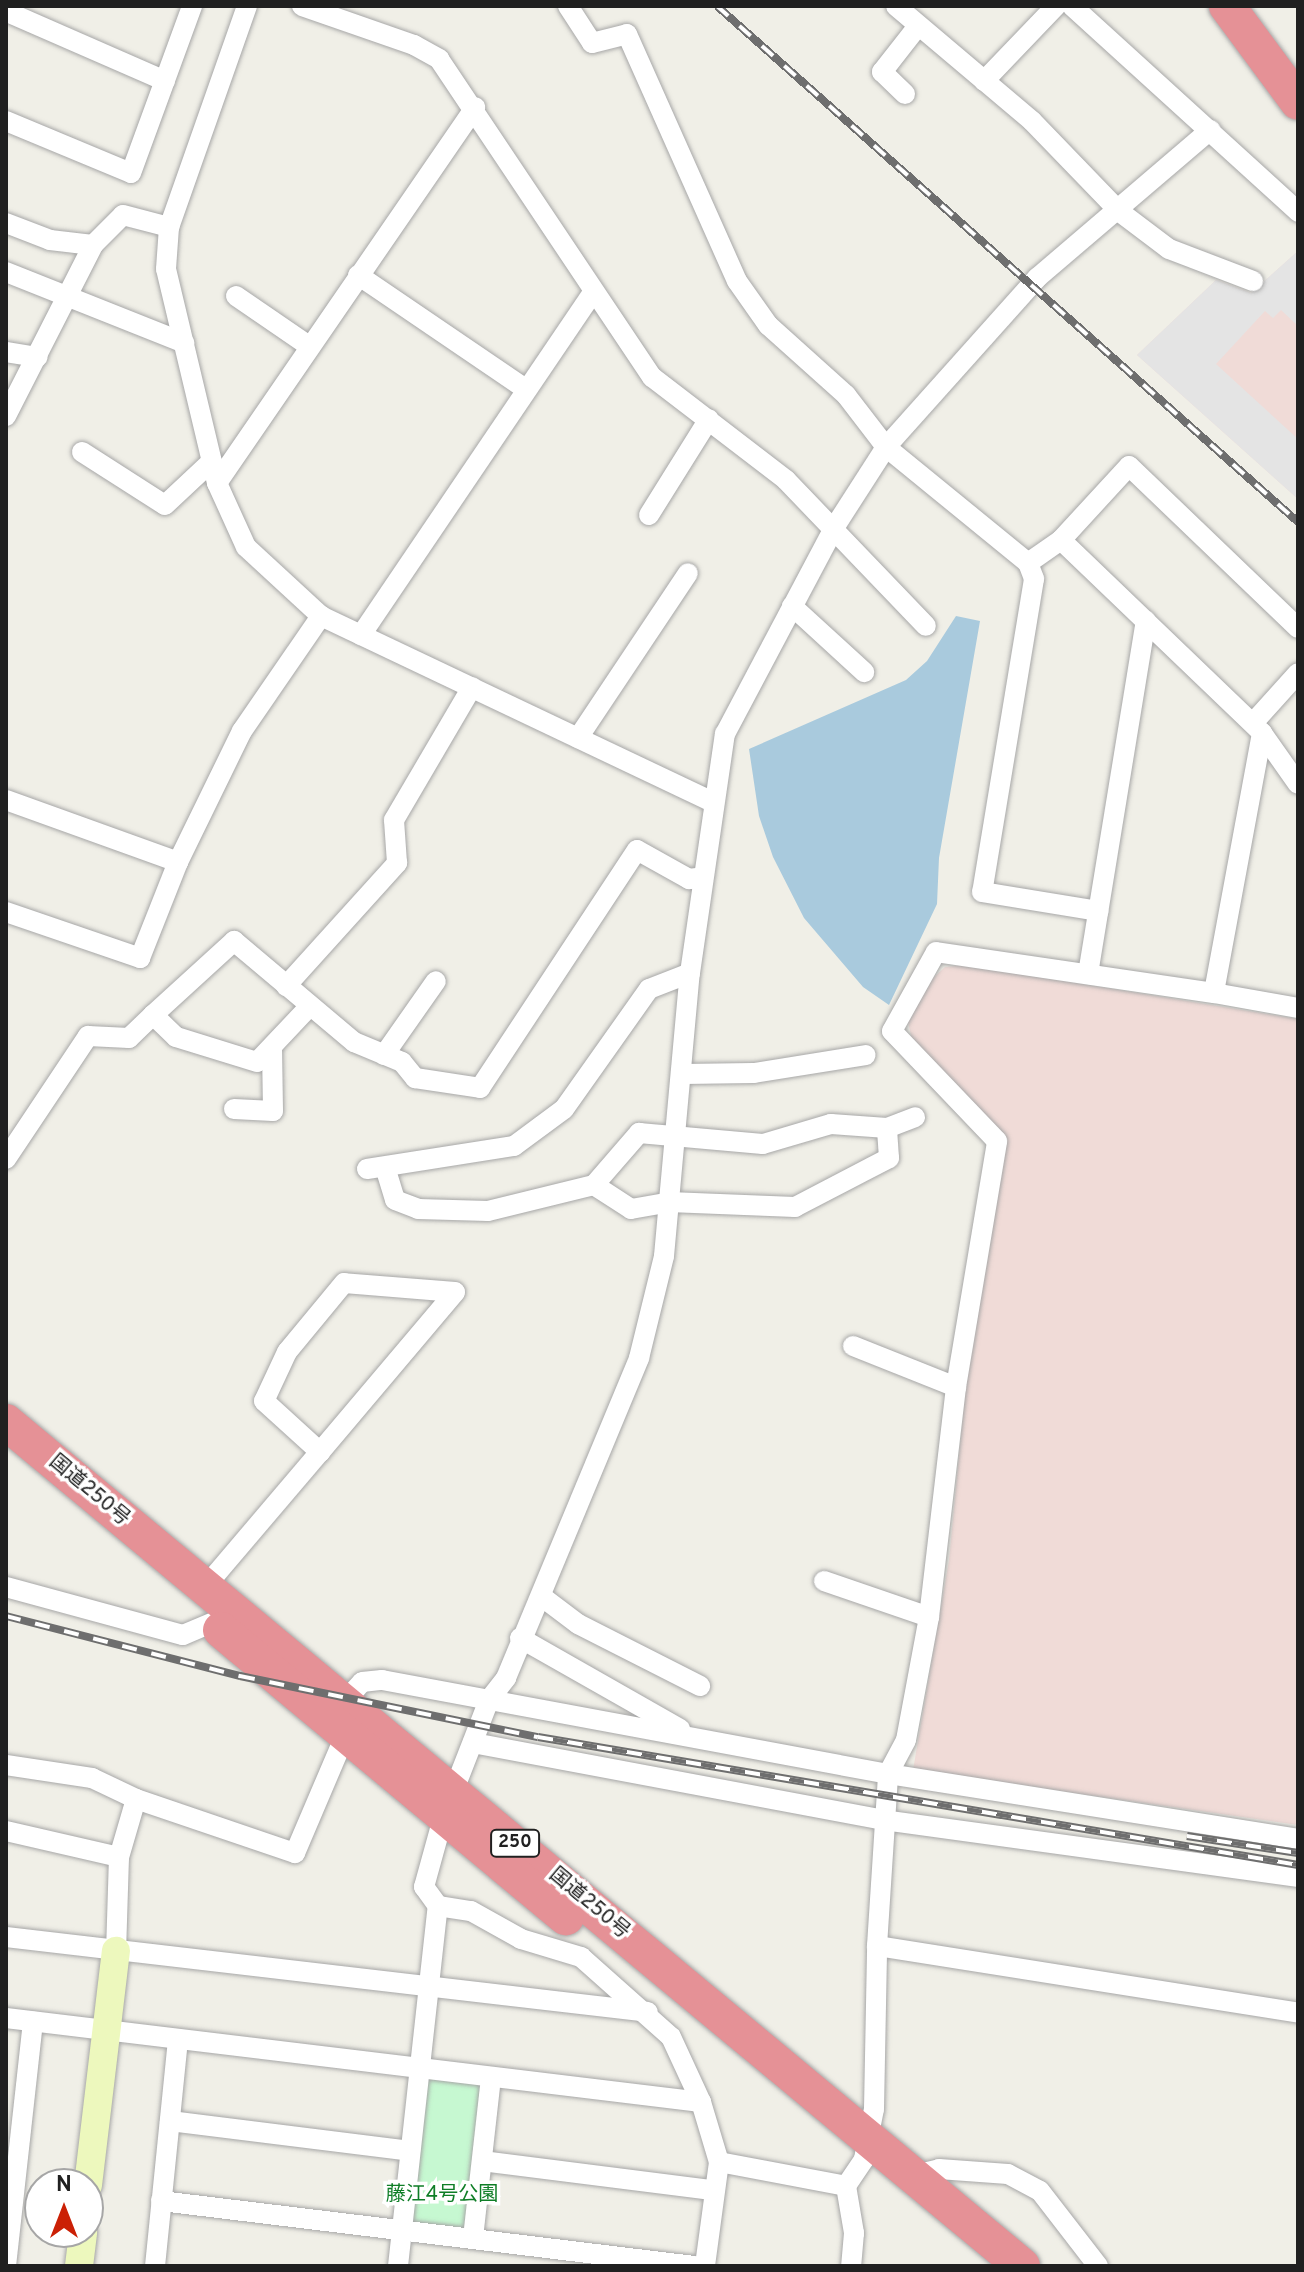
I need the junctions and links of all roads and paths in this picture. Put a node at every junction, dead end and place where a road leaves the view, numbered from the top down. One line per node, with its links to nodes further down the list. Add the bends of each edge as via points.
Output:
1 (192, 6): 11 (street)
2 (247, 6): 21 (street)
3 (302, 6): 15 (street, via 439,59)
4 (568, 6): 36 (street, via 592,43 627,34 737,281 768,325 846,395)
5 (896, 6): 10 (street)
6 (1056, 6): 12 (street)
7 (1072, 6): 17 (street)
8 (1227, 6): 14 (highway)
9 (11, 17): 11 (street)
10 (918, 26): 12 (street); 13 (street, via 882,72)
11 (165, 81): 16 (street, via 131,173)
12 (984, 81): 18 (street, via 1032,121)
13 (905, 94)
14 (1298, 102)
15 (475, 107): 24 (street); 26 (street)
16 (6, 121)
17 (1210, 130): 18 (street); 19 (street)
18 (1120, 212): 25 (street, via 1169,249); 36 (street, via 1037,278)
19 (1298, 212)
20 (6, 223): 22 (street, via 50,240)
21 (169, 227): 22 (street, via 123,215); 29 (street, via 166,269)
22 (93, 245): 27 (street)
23 (6, 272): 27 (street)
24 (358, 275): 30 (street); 33 (street)
25 (1253, 281)
26 (592, 294): 33 (street); 35 (street, via 652,377)
27 (69, 295): 29 (street); 32 (street)
28 (236, 296): 30 (street)
29 (184, 343): 38 (street)
30 (309, 346): 39 (street)
31 (6, 352): 32 (street)
32 (38, 357): 34 (street)
33 (527, 390): 50 (street)
34 (6, 416)
35 (709, 419): 40 (street); 41 (street, via 786,480)
36 (886, 447): 41 (street); 43 (street)
37 (82, 452): 38 (street, via 165,505)
38 (212, 461): 39 (street)
39 (217, 483): 46 (street, via 246,547)
40 (649, 515)
41 (834, 528): 45 (street); 48 (street)
42 (1061, 540): 43 (street); 47 (street); 49 (street, via 1129,466)
43 (1028, 563): 61 (street, via 1034,579 982,892)
44 (688, 573): 55 (street)
45 (792, 606): 51 (street); 58 (street, via 725,734)
46 (321, 616): 50 (street); 59 (street, via 242,731)
47 (1146, 621): 54 (street); 61 (street)
48 (926, 626)
49 (1298, 628)
50 (361, 635): 53 (street)
51 (864, 672)
52 (1298, 673): 54 (street)
53 (472, 687): 55 (street); 66 (street, via 394,820 397,863)
54 (1257, 728): 56 (street); 67 (street)
55 (578, 738): 58 (street)
56 (1298, 784)
57 (6, 800): 59 (street)
58 (714, 803): 60 (street)
59 (178, 862): 62 (street, via 140,958)
60 (703, 877): 63 (street); 72 (street, via 689,879 637,850 480,1088 415,1078 402,1062)
61 (1098, 911): 64 (street)
62 (6, 912)
63 (690, 973): 74 (street); 80 (street, via 649,989 564,1109 514,1146 376,1168 395,1200 418,1209 488,1211)
64 (1088, 974): 67 (street); 83 (street, via 936,952 892,1031 997,1141)
65 (436, 981): 72 (street)
66 (286, 986): 68 (street); 70 (street, via 234,941)
67 (1214, 993): 69 (street)
68 (308, 1008): 71 (street); 72 (street, via 354,1042)
69 (1298, 1008)
70 (153, 1015): 71 (street, via 176,1037 257,1062); 79 (street, via 129,1038 88,1036)
71 (272, 1049): 75 (street, via 273,1111)
72 (384, 1055)
73 (866, 1055): 74 (street, via 754,1073)
74 (683, 1074): 78 (street)
75 (234, 1109)
76 (915, 1117): 77 (street)
77 (887, 1128): 78 (street, via 831,1124 763,1144); 81 (street, via 889,1158 795,1207)
78 (678, 1136): 80 (street, via 639,1133); 81 (street)
79 (6, 1159)
80 (594, 1185): 81 (street, via 631,1209)
81 (669, 1202): 90 (street, via 664,1256 639,1358)
82 (853, 1346): 83 (street)
83 (956, 1387): 91 (street)
84 (6, 1422): 89 (highway, 国道250号 / 250)
85 (6, 1448): 92 (highway, 国道250号 / 250)
86 (320, 1452): 86 (street, via 359,1406 455,1292 344,1283 287,1352 264,1401); 89 (street)
87 (824, 1581): 91 (street)
88 (6, 1587): 92 (street, via 183,1635)
89 (205, 1587): 96 (highway, 国道250号 / 250)
90 (541, 1596): 93 (street); 94 (street, via 578,1624)
91 (929, 1617): 101 (street, via 906,1740)
92 (213, 1622): 97 (highway, 国道250号 / 250)
93 (520, 1638): 95 (street, via 506,1678); 98 (street)
94 (700, 1686)
95 (489, 1700): 96 (street, via 382,1680 362,1682); 98 (street); 99 (street)
96 (345, 1701): 103 (highway, 国道250号 / 250)
97 (345, 1736): 102 (street, via 295,1853); 103 (highway, 国道250号 / 250)
98 (696, 1738): 101 (street)
99 (473, 1743): 103 (street); 104 (street)
100 (6, 1765): 102 (street, via 92,1778)
101 (888, 1774): 104 (street); 106 (street)
102 (136, 1799): 107 (street)
103 (449, 1806): 109 (street, via 424,1887); 127 (highway, 国道250号 / 250)
104 (883, 1820): 108 (street); 111 (street)
105 (6, 1831): 107 (street)
106 (1298, 1839)
107 (119, 1857): 112 (street)
108 (1298, 1877)
109 (438, 1906): 113 (street); 114 (street, via 471,1911 521,1939 581,1957)
110 (6, 1937): 112 (street)
111 (877, 1946): 115 (street); 127 (street)
112 (116, 1951): 113 (street); 118 (street)
113 (430, 1990): 114 (street); 120 (street)
114 (648, 2012): 122 (street, via 671,2037)
115 (1298, 2013)
116 (6, 2018): 117 (street)
117 (33, 2021): 118 (street); 123 (street)
118 (106, 2030): 119 (street); 129 (street)
119 (178, 2039): 120 (street); 124 (street)
120 (419, 2069): 121 (street); 125 (street)
121 (491, 2077): 122 (street); 126 (street)
122 (701, 2102): 128 (street)
123 (15, 2105): 131 (street)
124 (170, 2121): 125 (street); 133 (street)
125 (410, 2151): 134 (street)
126 (482, 2161): 132 (street); 135 (street)
127 (860, 2161): 128 (street); 130 (highway, 国道250号 / 250); 141 (street); 142 (highway, 国道250号 / 250)
128 (719, 2162): 132 (street)
129 (90, 2168)
130 (914, 2175): 143 (highway, 国道250号 / 250); 144 (street, via 939,2169 1008,2174 1040,2191)
131 (10, 2184): 136 (street)
132 (712, 2190): 140 (street)
133 (161, 2201): 134 (street); 137 (street)
134 (402, 2230): 135 (street); 138 (street)
135 (473, 2238): 139 (street)
136 (6, 2266)
137 (155, 2266)
138 (398, 2266)
139 (694, 2266)
140 (705, 2266)
141 (851, 2266)
142 (988, 2266)
143 (1022, 2266)
144 (1098, 2266)

